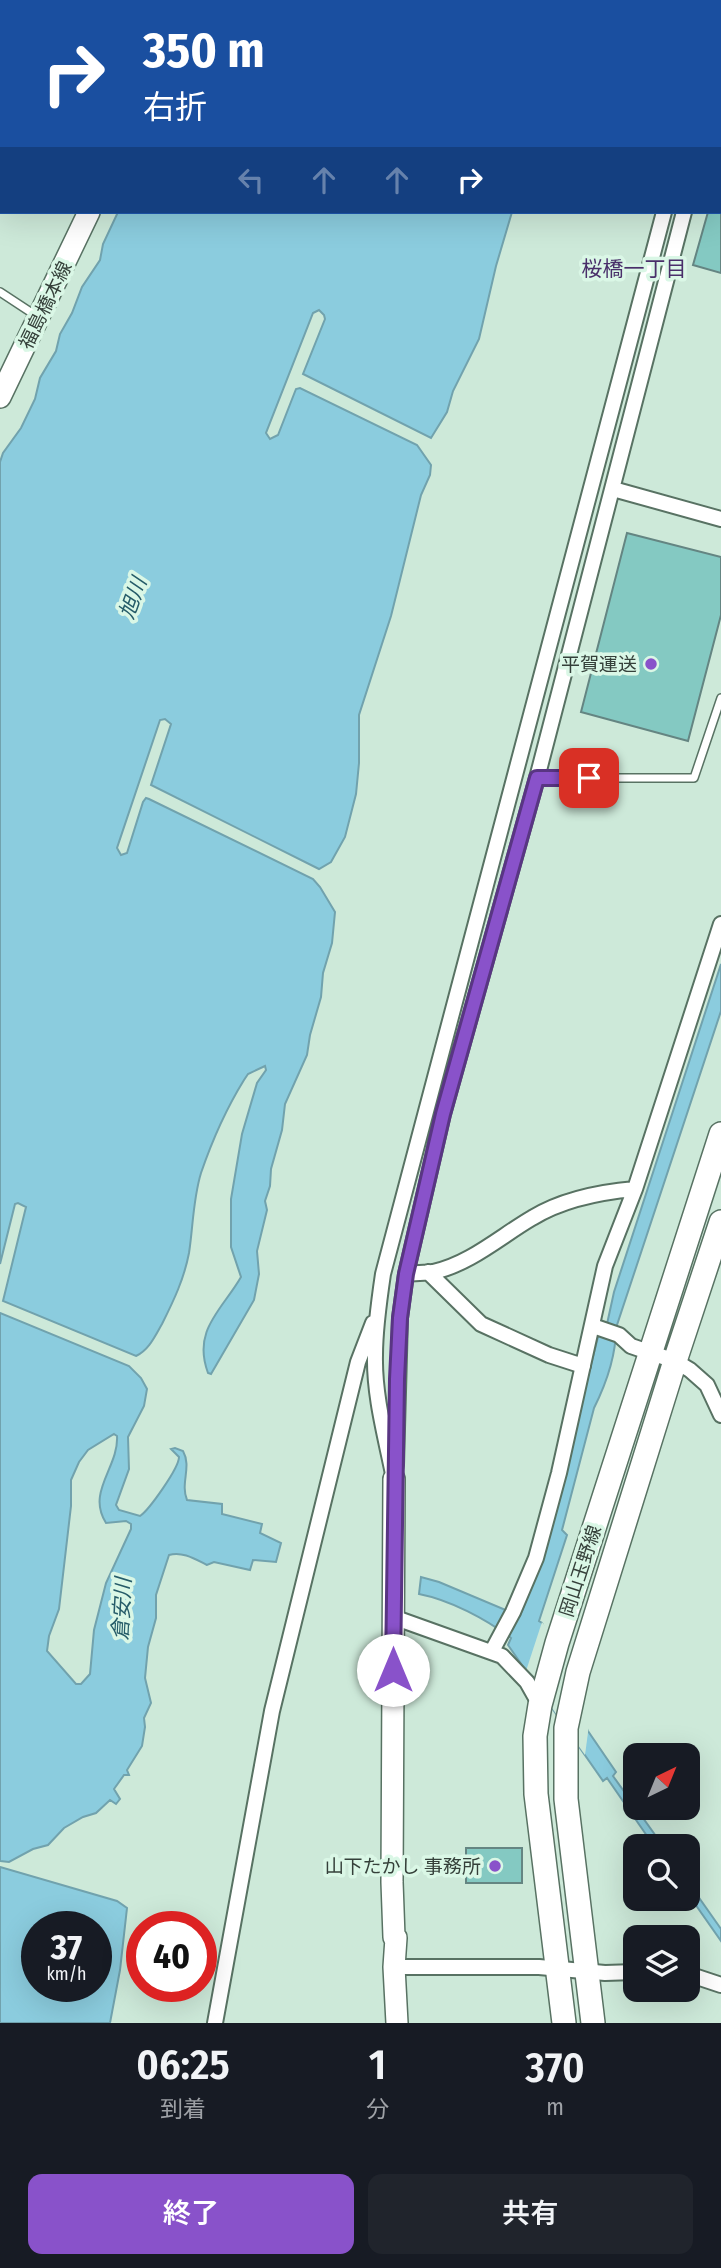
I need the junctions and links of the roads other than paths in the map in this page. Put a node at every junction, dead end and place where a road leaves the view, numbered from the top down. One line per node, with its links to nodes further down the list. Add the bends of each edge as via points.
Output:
1 (88, 214): 5 (street, 福島橋本線)
2 (663, 214): 17 (street, via 391,1240)
3 (683, 214): 7 (street)
4 (0, 292): 5 (lane)
5 (39, 317): 6 (street, 福島橋本線)
6 (0, 397)
7 (612, 489): 8 (street); 10 (street)
8 (721, 519)
9 (721, 698): 10 (lane, via 694,778)
10 (537, 778): 16 (street, via 443,1114)
11 (721, 924): 13 (street)
12 (721, 1134): 19 (main road, 岡山玉野線)
13 (635, 1189): 15 (street, via 604,1192 561,1205 534,1216 457,1263); 18 (street, via 605,1266)
14 (721, 1222): 20 (main road, 岡山玉野線)
15 (428, 1272): 16 (street); 21 (street, via 481,1324)
16 (406, 1274): 23 (street)
17 (377, 1312): 23 (street, via 374,1357); 33 (street, via 358,1362 272,1712)
18 (597, 1327): 19 (street); 21 (street)
19 (650, 1354): 20 (street); 26 (main road, 岡山玉野線)
20 (675, 1361): 22 (street, via 706,1385); 29 (main road, 岡山玉野線, via 578,1672 566,1728 566,1799)
21 (583, 1366): 25 (street, via 536,1558)
22 (721, 1415)
23 (394, 1479): 24 (street)
24 (393, 1617): 25 (street); 27 (street)
25 (492, 1651): 26 (street, via 508,1660)
26 (542, 1700): 28 (main road, 岡山玉野線, via 536,1736 536,1794)
27 (394, 1967): 28 (street); 34 (street)
28 (558, 1969): 29 (street); 35 (main road, 岡山玉野線)
29 (587, 1971): 30 (street); 36 (main road, 岡山玉野線)
30 (623, 1972)
31 (700, 1978): 32 (street)
32 (721, 1985)
33 (215, 2023)
34 (397, 2023)
35 (565, 2023)
36 (593, 2023)

